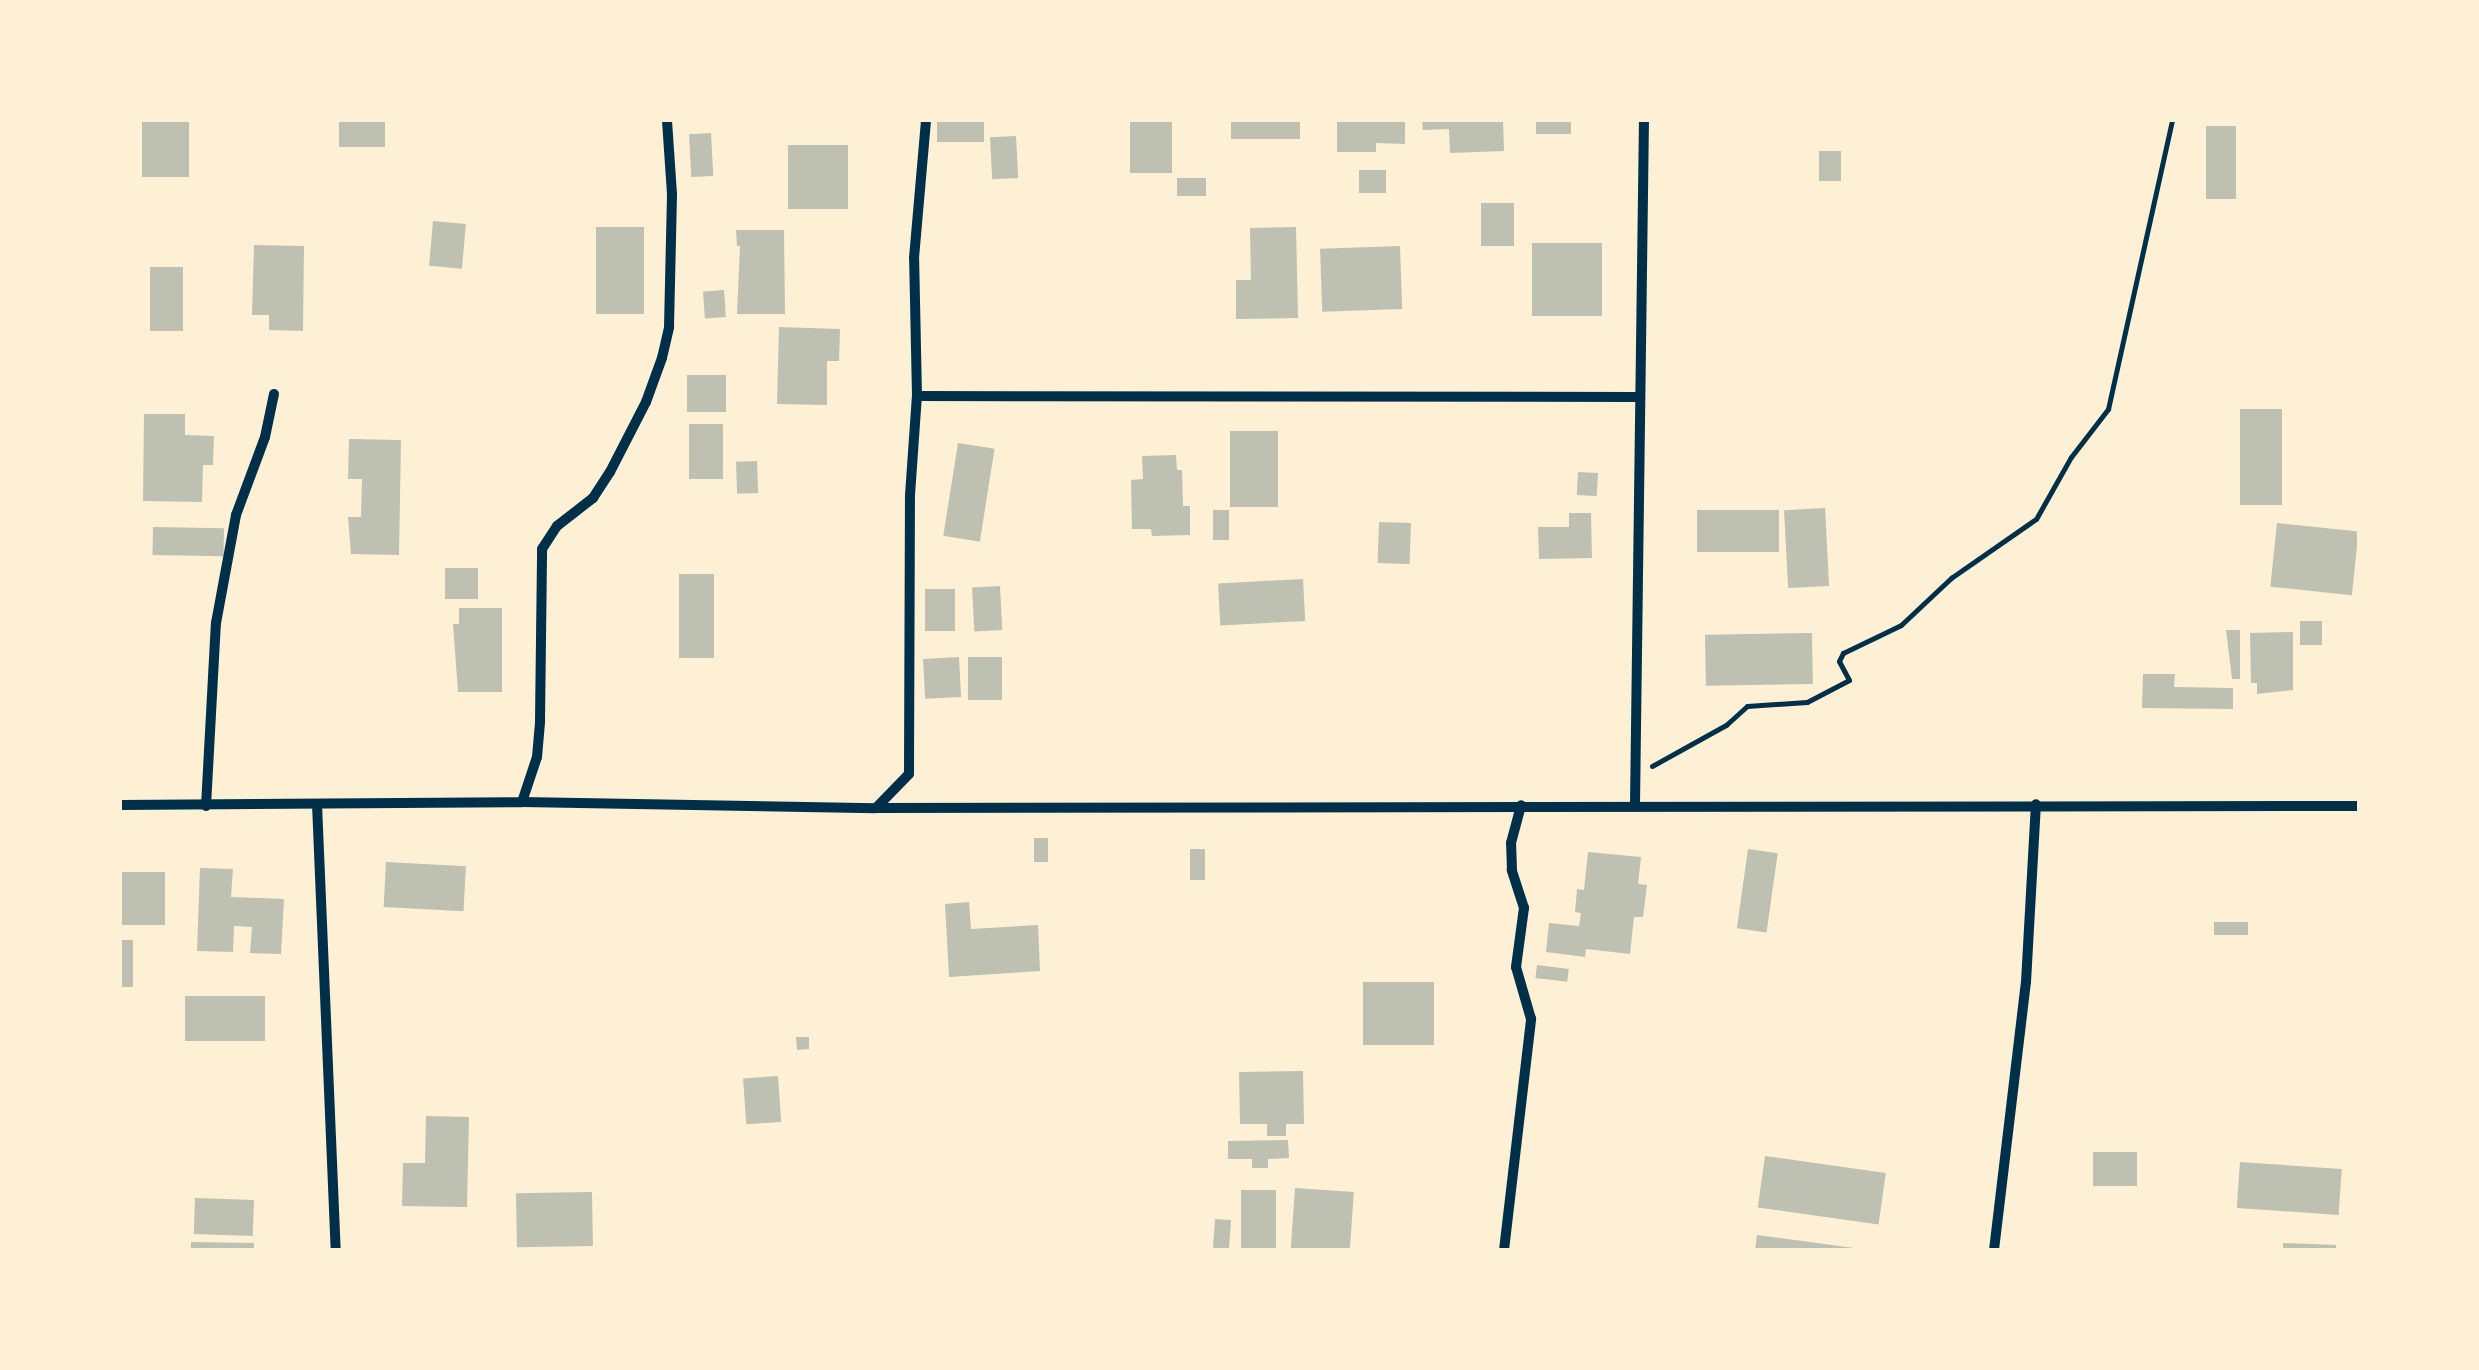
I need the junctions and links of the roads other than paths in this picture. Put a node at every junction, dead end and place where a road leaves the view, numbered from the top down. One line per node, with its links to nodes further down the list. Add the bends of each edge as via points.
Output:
1 (668, 120): 7 (street, via 672,194 662,358 610,472 542,549 540,721)
2 (926, 120): 5 (street, via 914,258)
3 (1644, 120): 6 (street)
4 (274, 394): 13 (street, via 236,515 216,623)
5 (917, 396): 6 (street); 15 (street, via 909,774)
6 (1638, 396): 11 (street)
7 (522, 802): 8 (street); 15 (street)
8 (317, 804): 13 (street); 16 (street)
9 (2036, 804): 11 (street); 14 (street); 18 (street, via 2026,982)
10 (1520, 805): 11 (street); 15 (street); 17 (street, via 1510,843 1524,908 1516,967 1531,1018)
11 (1635, 805)
12 (120, 806): 13 (street)
13 (206, 806)
14 (2359, 806)
15 (876, 808)
16 (336, 1250)
17 (1504, 1250)
18 (1994, 1250)

